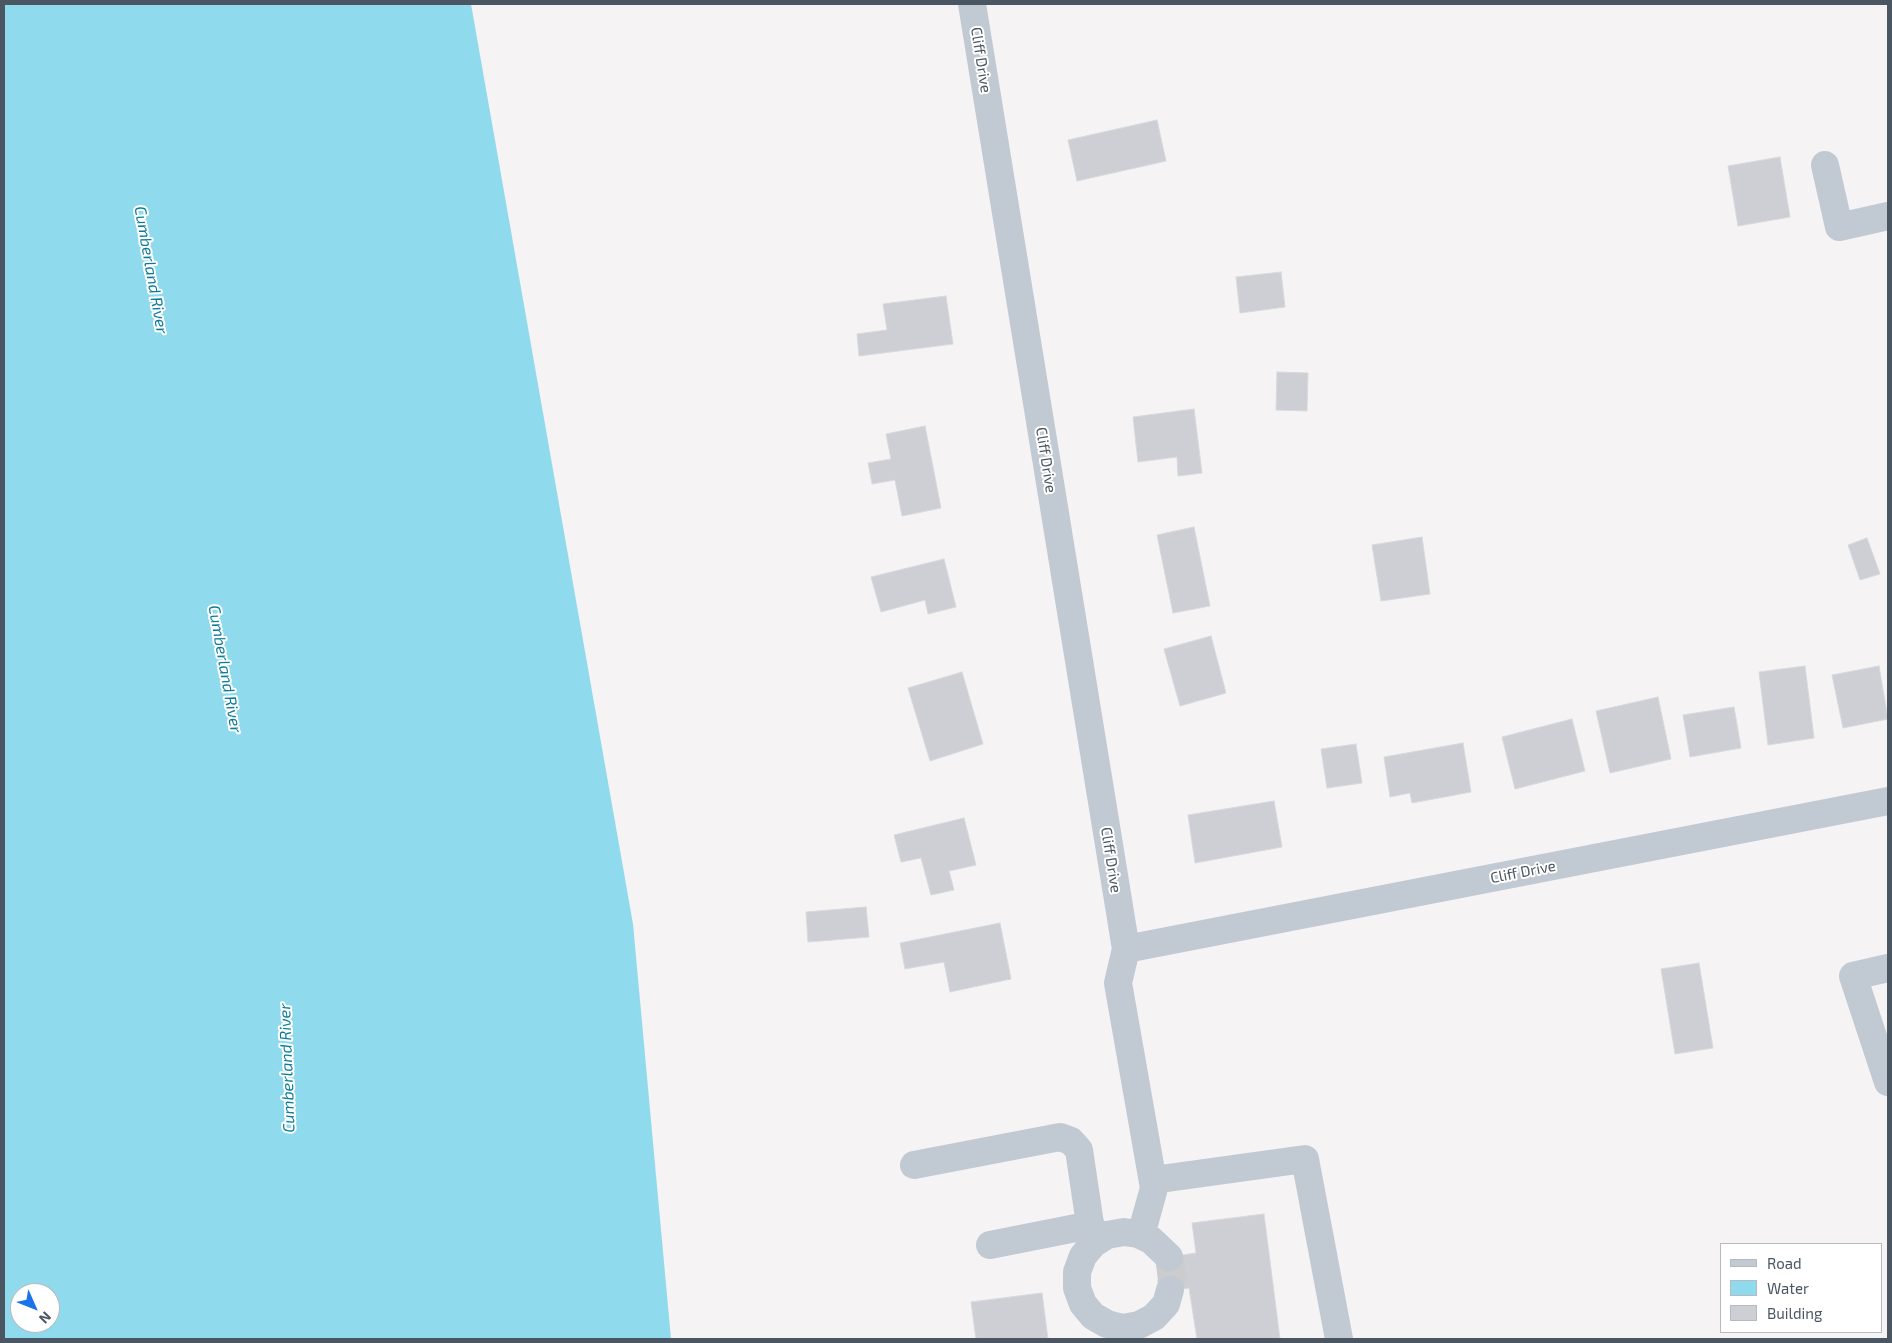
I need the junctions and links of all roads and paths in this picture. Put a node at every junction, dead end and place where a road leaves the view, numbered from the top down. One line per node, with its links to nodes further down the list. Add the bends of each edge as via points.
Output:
1 (972, 4): 5 (street, Cliff Drive)
2 (1825, 165): 3 (street, via 1838,227)
3 (1888, 216)
4 (1888, 800): 5 (street, Cliff Drive)
5 (1126, 949): 9 (street, via 1118,983)
6 (1888, 968): 7 (street, via 1853,976)
7 (1888, 1082)
8 (914, 1165): 10 (street, via 1060,1137 1072,1141 1079,1150)
9 (1153, 1180): 11 (street, via 1154,1188); 15 (street, via 1305,1159)
10 (1092, 1234): 11 (street, via 1124,1232); 12 (street); 14 (street, via 1077,1272 1077,1288 1083,1304 1093,1316 1123,1328 1140,1325 1154,1317 1166,1304)
11 (1141, 1235): 13 (street, via 1152,1240)
12 (990, 1245)
13 (1169, 1257)
14 (1170, 1290)
15 (1339, 1339)

